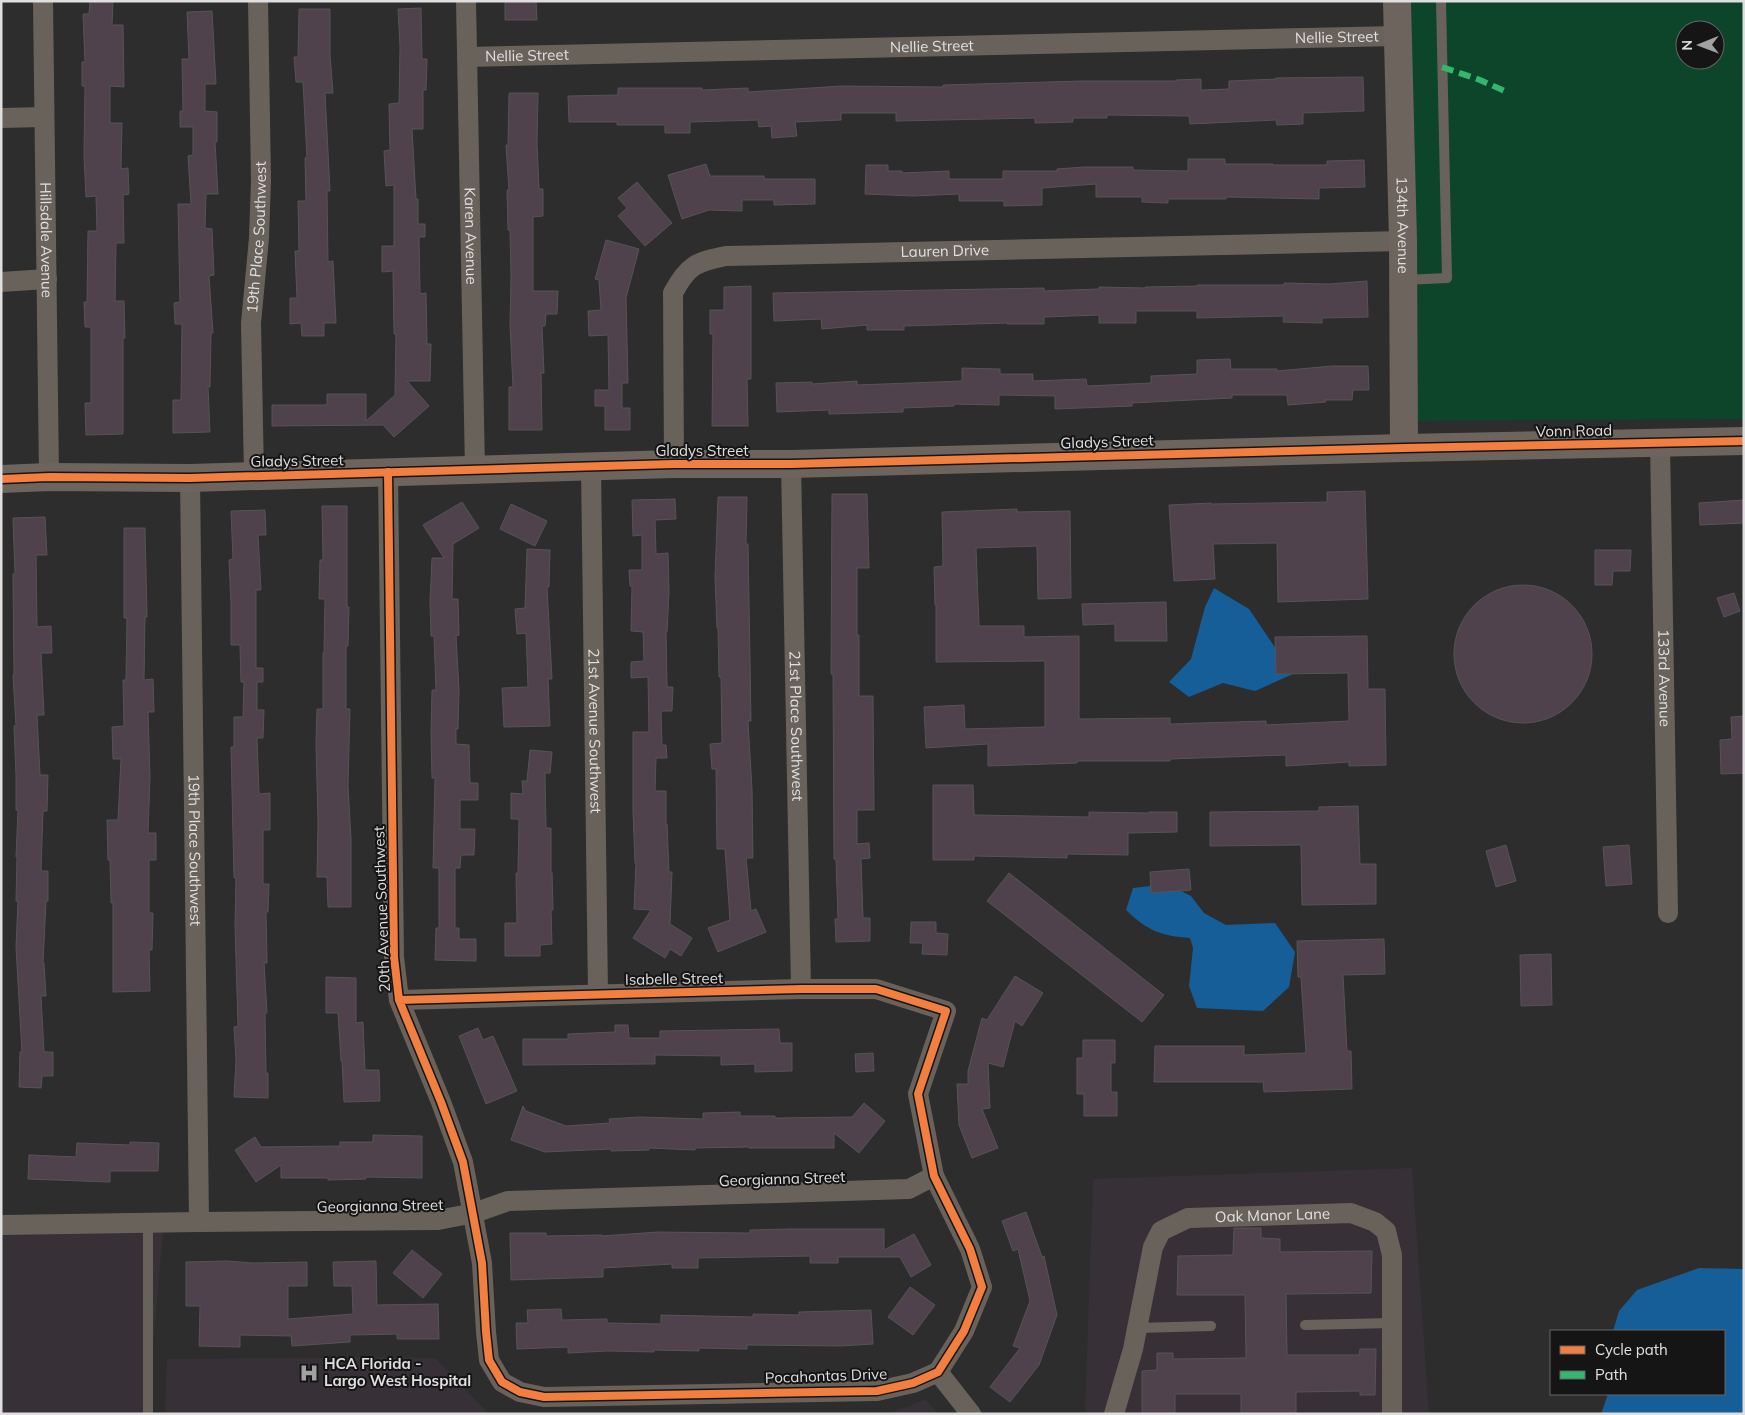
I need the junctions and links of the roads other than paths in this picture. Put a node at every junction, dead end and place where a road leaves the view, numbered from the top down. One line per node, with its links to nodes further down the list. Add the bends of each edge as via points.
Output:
1 (43, 1): 8 (street, Hillsdale Avenue)
2 (258, 1): 22 (street, 19th Place Southwest, via 261,180 252,324)
3 (466, 1): 7 (street, Karen Avenue)
4 (1397, 1): 6 (street, 134th Avenue)
5 (1441, 1): 12 (lane, via 1447,278)
6 (1397, 36): 7 (street, Nellie Street); 10 (street, 134th Avenue)
7 (467, 56): 20 (street, Karen Avenue)
8 (44, 117): 9 (street); 11 (street, Hillsdale Avenue)
9 (1, 118)
10 (1403, 241): 12 (street, 134th Avenue); 17 (street, Lauren Drive, via 726,256 701,261 682,276 673,293)
11 (47, 279): 13 (street); 23 (street, Hillsdale Avenue)
12 (1403, 280): 16 (street, 134th Avenue)
13 (1, 282)
14 (1744, 441): 15 (street, Vonn Road)
15 (1660, 443): 16 (street, Vonn Road); 26 (street, 133rd Avenue)
16 (1404, 448): 18 (street, Gladys Street)
17 (674, 464): 18 (street, Gladys Street); 19 (street, Gladys Street)
18 (791, 464): 27 (street, 21st Place Southwest)
19 (591, 467): 20 (street, Gladys Street); 28 (street, 21st Avenue Southwest)
20 (475, 470): 21 (street, Gladys Street)
21 (388, 472): 22 (street, Gladys Street); 29 (street, 20th Avenue Southwest, via 394,957)
22 (254, 475): 24 (street, Gladys Street)
23 (49, 477): 24 (street, Gladys Street); 25 (street, Gladys Street)
24 (190, 478): 32 (street, 19th Place Southwest)
25 (1, 479)
26 (1668, 914)
27 (801, 989): 28 (street, Isabelle Street); 30 (street, Isabelle Street, via 876,989 946,1011 918,1094)
28 (598, 994): 29 (street, Isabelle Street)
29 (399, 1000): 31 (street, 20th Avenue Southwest, via 463,1162)
30 (934, 1176): 31 (street, Georgianna Street, via 909,1189 508,1201); 40 (street, via 970,1249 982,1287 964,1331)
31 (474, 1214): 32 (street, Georgianna Street, via 438,1220); 39 (street, 20th Avenue Southwest, via 482,1263)
32 (199, 1222): 33 (street, Georgianna Street)
33 (148, 1223): 34 (street, Georgianna Street); 41 (lane)
34 (1, 1225)
35 (1392, 1323): 37 (lane); 38 (street, Oak Manor Lane, via 1392,1255 1386,1232 1375,1222 1352,1213 1188,1218 1161,1231 1153,1247); 44 (street, Oak Manor Lane)
36 (1211, 1326): 38 (lane)
37 (1305, 1326)
38 (1137, 1328): 43 (street, Oak Manor Lane)
39 (489, 1360): 40 (street, Pocahontas Drive, via 502,1382 520,1392 544,1397 877,1391 913,1384)
40 (938, 1372): 42 (street)
41 (148, 1414)
42 (972, 1414)
43 (1114, 1414)
44 (1392, 1414)

